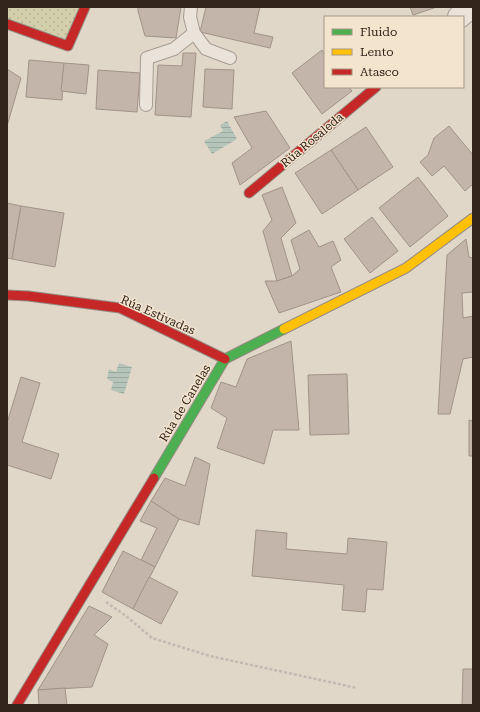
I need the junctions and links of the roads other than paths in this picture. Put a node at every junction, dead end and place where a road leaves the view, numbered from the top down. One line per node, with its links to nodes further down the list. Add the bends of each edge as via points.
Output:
1 (85, 7): 5 (street, via 68,46)
2 (191, 7): 6 (lane, via 190,17)
3 (471, 7): 4 (street)
4 (460, 16)
5 (7, 24)
6 (194, 33): 7 (lane, via 206,49); 9 (lane, via 174,49 147,58)
7 (230, 58)
8 (375, 88): 10 (street, Rúa Rosaleda)
9 (146, 106)
10 (248, 193)
11 (473, 218): 13 (street, Rúa de Canelas, via 406,268)
12 (7, 295): 13 (street, Rúa Estivadas, via 120,308)
13 (225, 359): 14 (street, Rúa de Canelas)
14 (18, 704)

